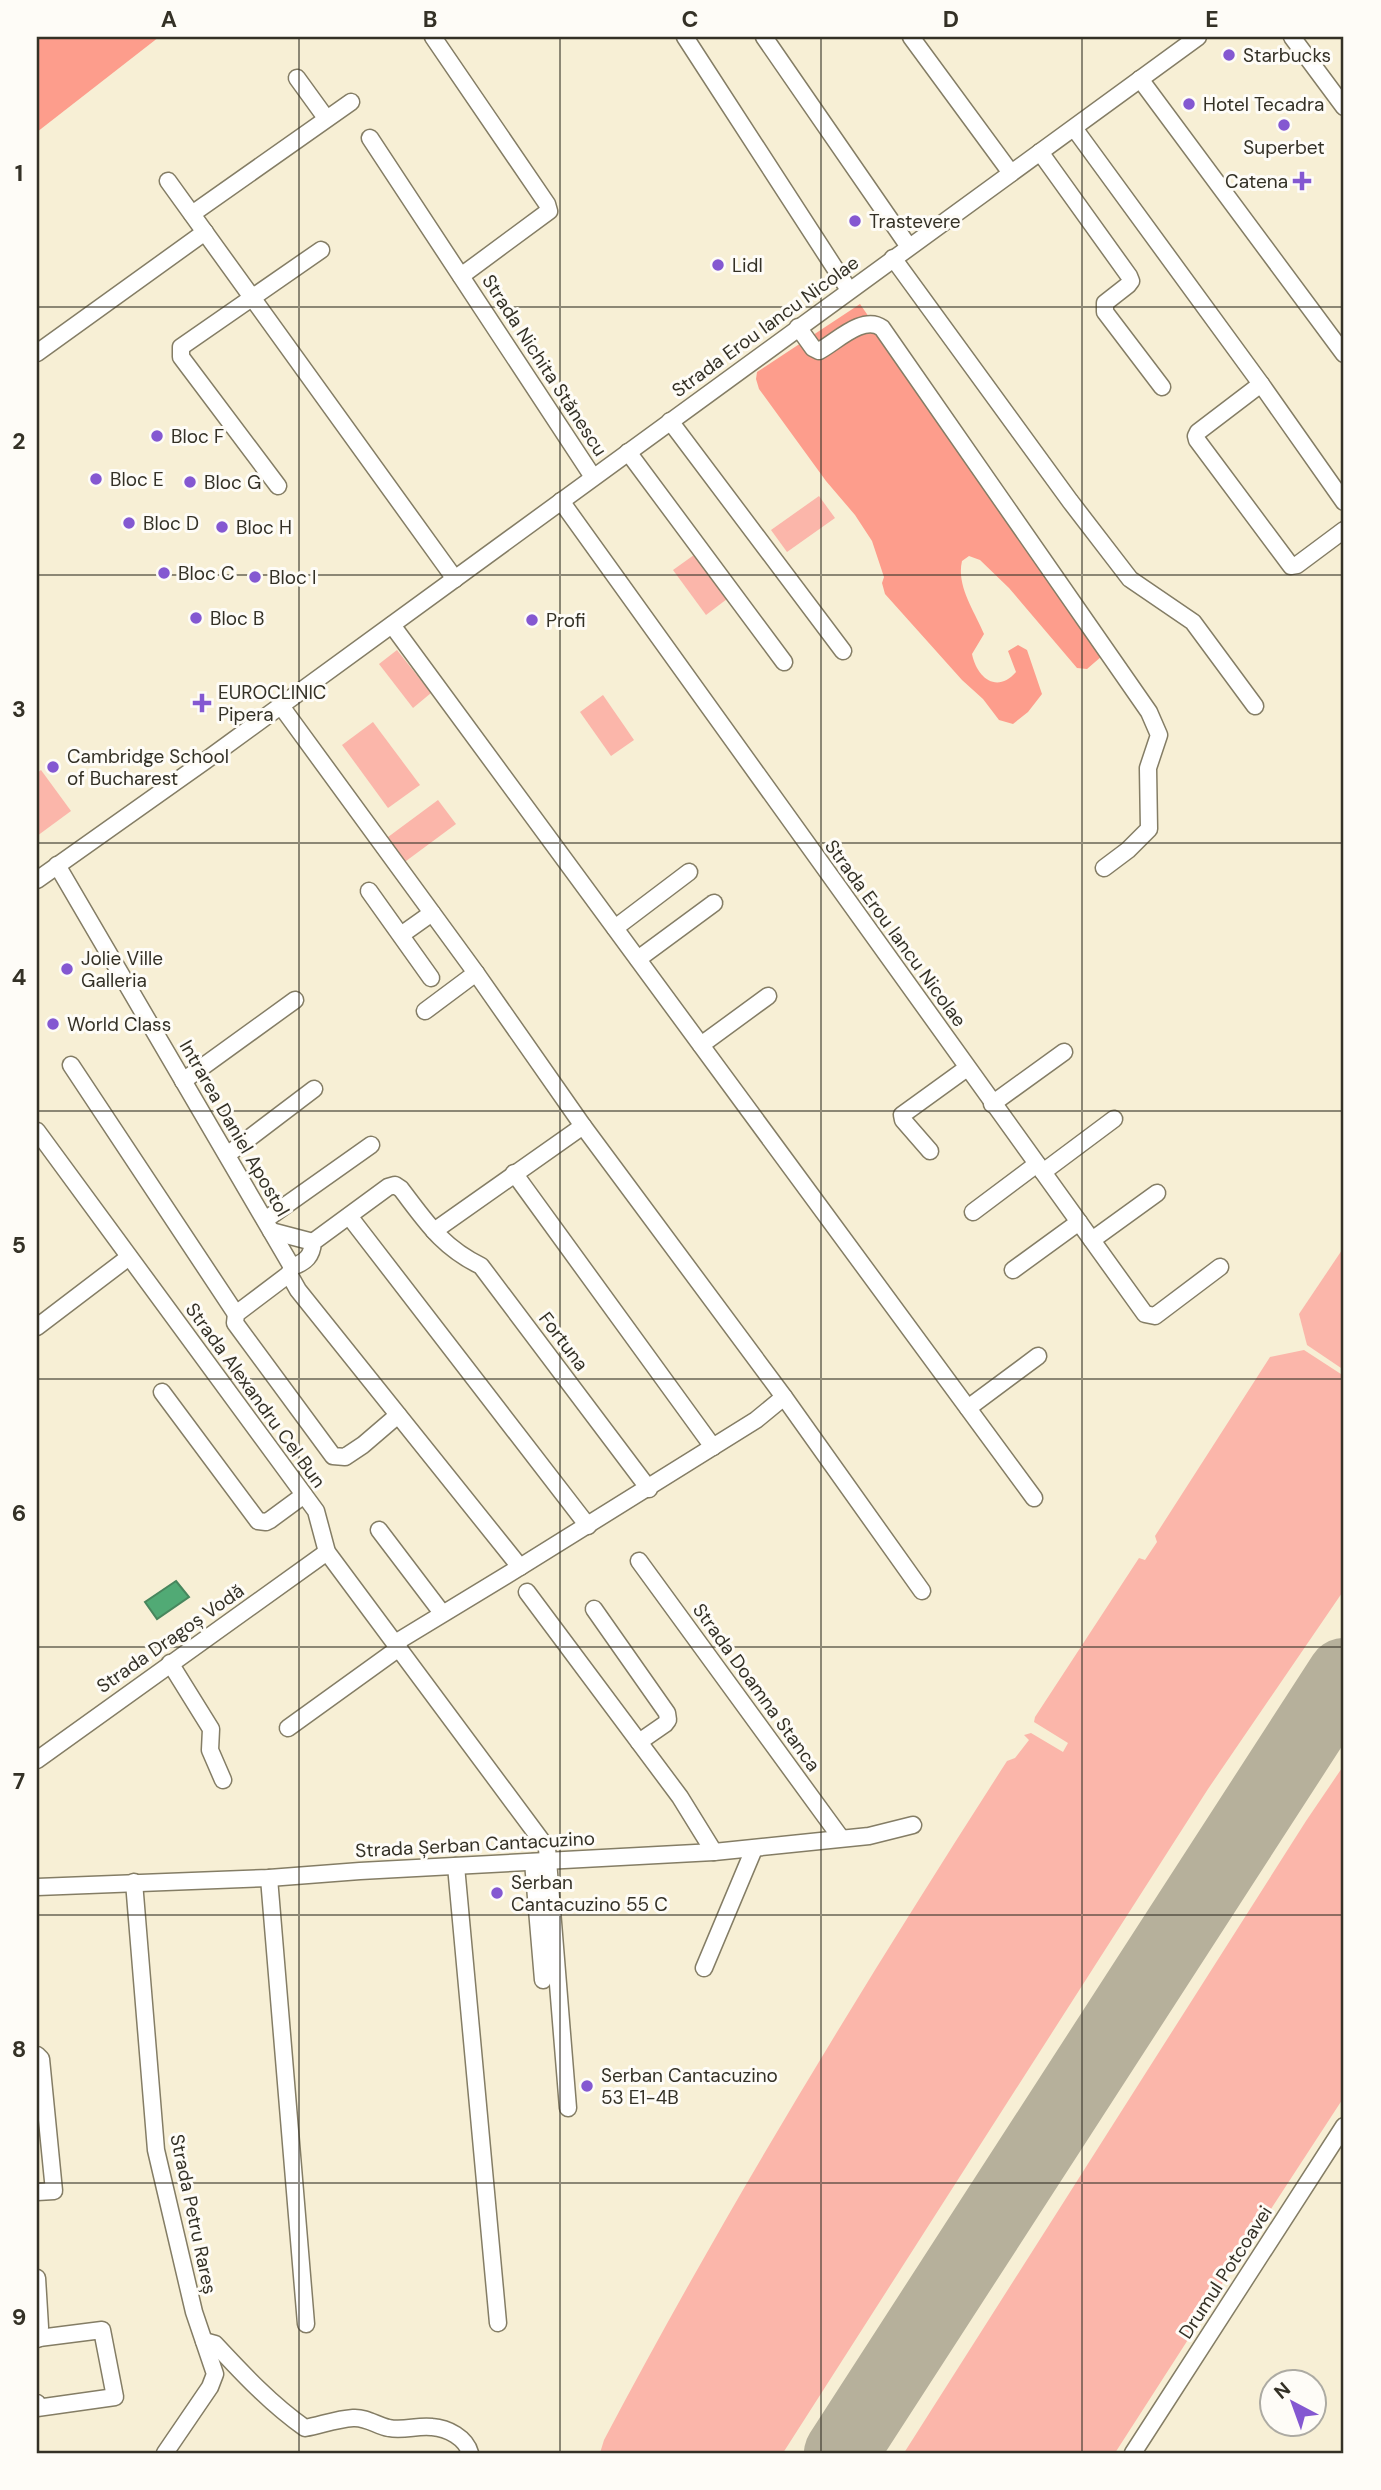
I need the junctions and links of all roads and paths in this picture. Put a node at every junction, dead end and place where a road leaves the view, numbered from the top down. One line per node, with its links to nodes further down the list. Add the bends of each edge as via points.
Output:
1 (433, 37): 23 (street, Strada Nichita Stănescu, via 549,211)
2 (685, 37): 24 (street)
3 (764, 37): 20 (street)
4 (911, 37): 16 (street)
5 (1198, 37): 7 (street, Strada Erou Iancu Nicolae)
6 (1292, 37): 11 (street)
7 (1178, 43): 9 (street, Strada Erou Iancu Nicolae)
8 (297, 78): 12 (street)
9 (1140, 79): 13 (street, Strada Erou Iancu Nicolae); 28 (street)
10 (351, 102): 12 (street)
11 (1344, 107)
12 (327, 118): 18 (street)
13 (1073, 128): 15 (street, Strada Erou Iancu Nicolae); 29 (street)
14 (370, 138): 23 (street, Strada Nichita Stănescu)
15 (1040, 152): 16 (street, Strada Erou Iancu Nicolae); 30 (street, via 1129,276 1128,285 1105,303 1105,312)
16 (1011, 173): 20 (street, Strada Erou Iancu Nicolae)
17 (168, 181): 18 (street)
18 (192, 214): 19 (street)
19 (205, 232): 25 (street); 27 (street)
20 (909, 247): 22 (street, Strada Erou Iancu Nicolae)
21 (321, 250): 25 (street)
22 (893, 258): 24 (street, Strada Erou Iancu Nicolae); 43 (street, via 1130,579 1193,622)
23 (461, 276): 33 (street, Strada Nichita Stănescu)
24 (849, 290): 26 (street, Strada Erou Iancu Nicolae)
25 (253, 298): 34 (street, via 180,352); 38 (street)
26 (799, 327): 31 (street, Strada Erou Iancu Nicolae); 45 (street, via 818,351 858,328 870,324 882,328 1149,712 1159,735 1148,768 1149,829)
27 (37, 352)
28 (1344, 354)
29 (1261, 384): 36 (street); 37 (street, via 1198,432 1197,440 1292,566)
30 (1162, 387)
31 (670, 421): 32 (street, Strada Erou Iancu Nicolae); 40 (street)
32 (628, 452): 33 (street, Strada Erou Iancu Nicolae); 41 (street)
33 (593, 477): 35 (street, Strada Erou Iancu Nicolae)
34 (278, 486)
35 (561, 501): 38 (street, Strada Erou Iancu Nicolae); 62 (street, Strada Erou Iancu Nicolae)
36 (1344, 502)
37 (1344, 530)
38 (455, 579): 39 (street, Strada Erou Iancu Nicolae)
39 (392, 625): 42 (street, Strada Erou Iancu Nicolae); 51 (street)
40 (843, 651)
41 (784, 663)
42 (281, 706): 44 (street, Strada Erou Iancu Nicolae); 50 (street)
43 (1255, 706)
44 (57, 865): 47 (street, Strada Erou Iancu Nicolae); 63 (street, Intrarea Daniel Apostol)
45 (1104, 868)
46 (689, 873): 51 (street)
47 (37, 880)
48 (369, 891): 52 (street)
49 (714, 903): 53 (street)
50 (432, 913): 52 (street); 54 (street)
51 (615, 928): 53 (street)
52 (401, 936): 55 (street)
53 (638, 959): 59 (street)
54 (476, 973): 58 (street); 67 (street)
55 (432, 978)
56 (768, 996): 59 (street)
57 (295, 1000): 63 (street)
58 (425, 1011)
59 (701, 1045): 91 (street)
60 (1064, 1052): 65 (street)
61 (71, 1065): 86 (street)
62 (967, 1068): 65 (street, Strada Erou Iancu Nicolae); 70 (street, via 902,1115)
63 (183, 1081): 71 (street, Intrarea Daniel Apostol)
64 (314, 1089): 71 (street)
65 (992, 1104): 72 (street, Strada Erou Iancu Nicolae)
66 (1114, 1119): 72 (street)
67 (583, 1126): 73 (street); 90 (street)
68 (37, 1131): 82 (street, Strada Alexandru Cel Bun)
69 (371, 1145): 78 (street)
70 (930, 1151)
71 (227, 1155): 78 (street, Intrarea Daniel Apostol)
72 (1040, 1168): 75 (street); 77 (street, Strada Erou Iancu Nicolae)
73 (514, 1173): 79 (street); 93 (street)
74 (1157, 1193): 80 (street)
75 (972, 1212)
76 (349, 1216): 79 (street, Fortuna, via 395,1185); 81 (street); 97 (street)
77 (1079, 1222): 80 (street, Strada Erou Iancu Nicolae); 84 (street)
78 (268, 1225): 81 (street); 85 (street, Intrarea Daniel Apostol)
79 (434, 1231): 94 (street, Fortuna, via 458,1255 481,1266)
80 (1091, 1240): 83 (street, Strada Erou Iancu Nicolae, via 1150,1317)
81 (313, 1242): 85 (street, via 306,1260)
82 (129, 1257): 87 (street); 95 (street, Strada Alexandru Cel Bun)
83 (1220, 1266)
84 (1013, 1270)
85 (291, 1271): 86 (street); 92 (street, Intrarea Daniel Apostol, via 298,1290)
86 (236, 1314): 92 (street, via 234,1323 333,1456 345,1457)
87 (37, 1327)
88 (1038, 1356): 91 (street)
89 (162, 1392): 95 (street, via 258,1521 270,1520)
90 (784, 1397): 93 (street); 102 (street)
91 (968, 1408): 96 (street)
92 (398, 1415): 101 (street, Intrarea Daniel Apostol)
93 (713, 1447): 94 (street)
94 (649, 1489): 97 (street)
95 (304, 1495): 99 (street, Strada Alexandru Cel Bun, via 316,1511)
96 (1034, 1498)
97 (588, 1526): 101 (street)
98 (379, 1530): 105 (street)
99 (327, 1552): 106 (street, Strada Alexandru Cel Bun); 107 (street, Strada Dragoș Vodă)
100 (639, 1561): 113 (street, Strada Doamna Stanca)
101 (520, 1567): 105 (street)
102 (922, 1591)
103 (527, 1592): 109 (street)
104 (594, 1609): 109 (street, via 667,1713 665,1724)
105 (442, 1614): 106 (street)
106 (397, 1645): 108 (street); 116 (street, Strada Alexandru Cel Bun, via 547,1848)
107 (170, 1663): 110 (street, Strada Dragoș Vodă); 111 (street, via 211,1729 210,1750)
108 (288, 1728)
109 (639, 1742): 115 (street)
110 (37, 1760)
111 (223, 1780)
112 (913, 1825): 113 (street, Strada Șerban Cantacuzino, via 890,1833)
113 (841, 1838): 114 (street, Strada Șerban Cantacuzino)
114 (754, 1849): 115 (street, Strada Șerban Cantacuzino); 121 (street)
115 (714, 1852): 116 (street, Strada Șerban Cantacuzino)
116 (540, 1861): 117 (street, Strada Șerban Cantacuzino); 122 (street); 124 (street)
117 (456, 1866): 119 (street, Strada Șerban Cantacuzino); 129 (street)
118 (134, 1882): 119 (street, Strada Șerban Cantacuzino); 120 (street, Strada Șerban Cantacuzino); 132 (street, Strada Petru Rareș, via 156,2150)
119 (269, 1884): 130 (street)
120 (37, 1887)
121 (704, 1968)
122 (543, 1980)
123 (37, 2054): 126 (street, via 41,2059)
124 (568, 2108)
125 (1344, 2126): 134 (street, Drumul Potcoavei)
126 (43, 2144): 127 (street, via 54,2191)
127 (37, 2192)
128 (37, 2278): 131 (street)
129 (498, 2323)
130 (306, 2324)
131 (38, 2339): 133 (street, via 102,2330 115,2397 37,2408)
132 (204, 2341): 135 (street, Strada Petru Rareș, via 215,2374); 136 (street, via 215,2343 276,2406 305,2428 354,2418 401,2430 431,2426 462,2439)
133 (37, 2403)
134 (1137, 2447)
135 (164, 2453)
136 (470, 2453)

